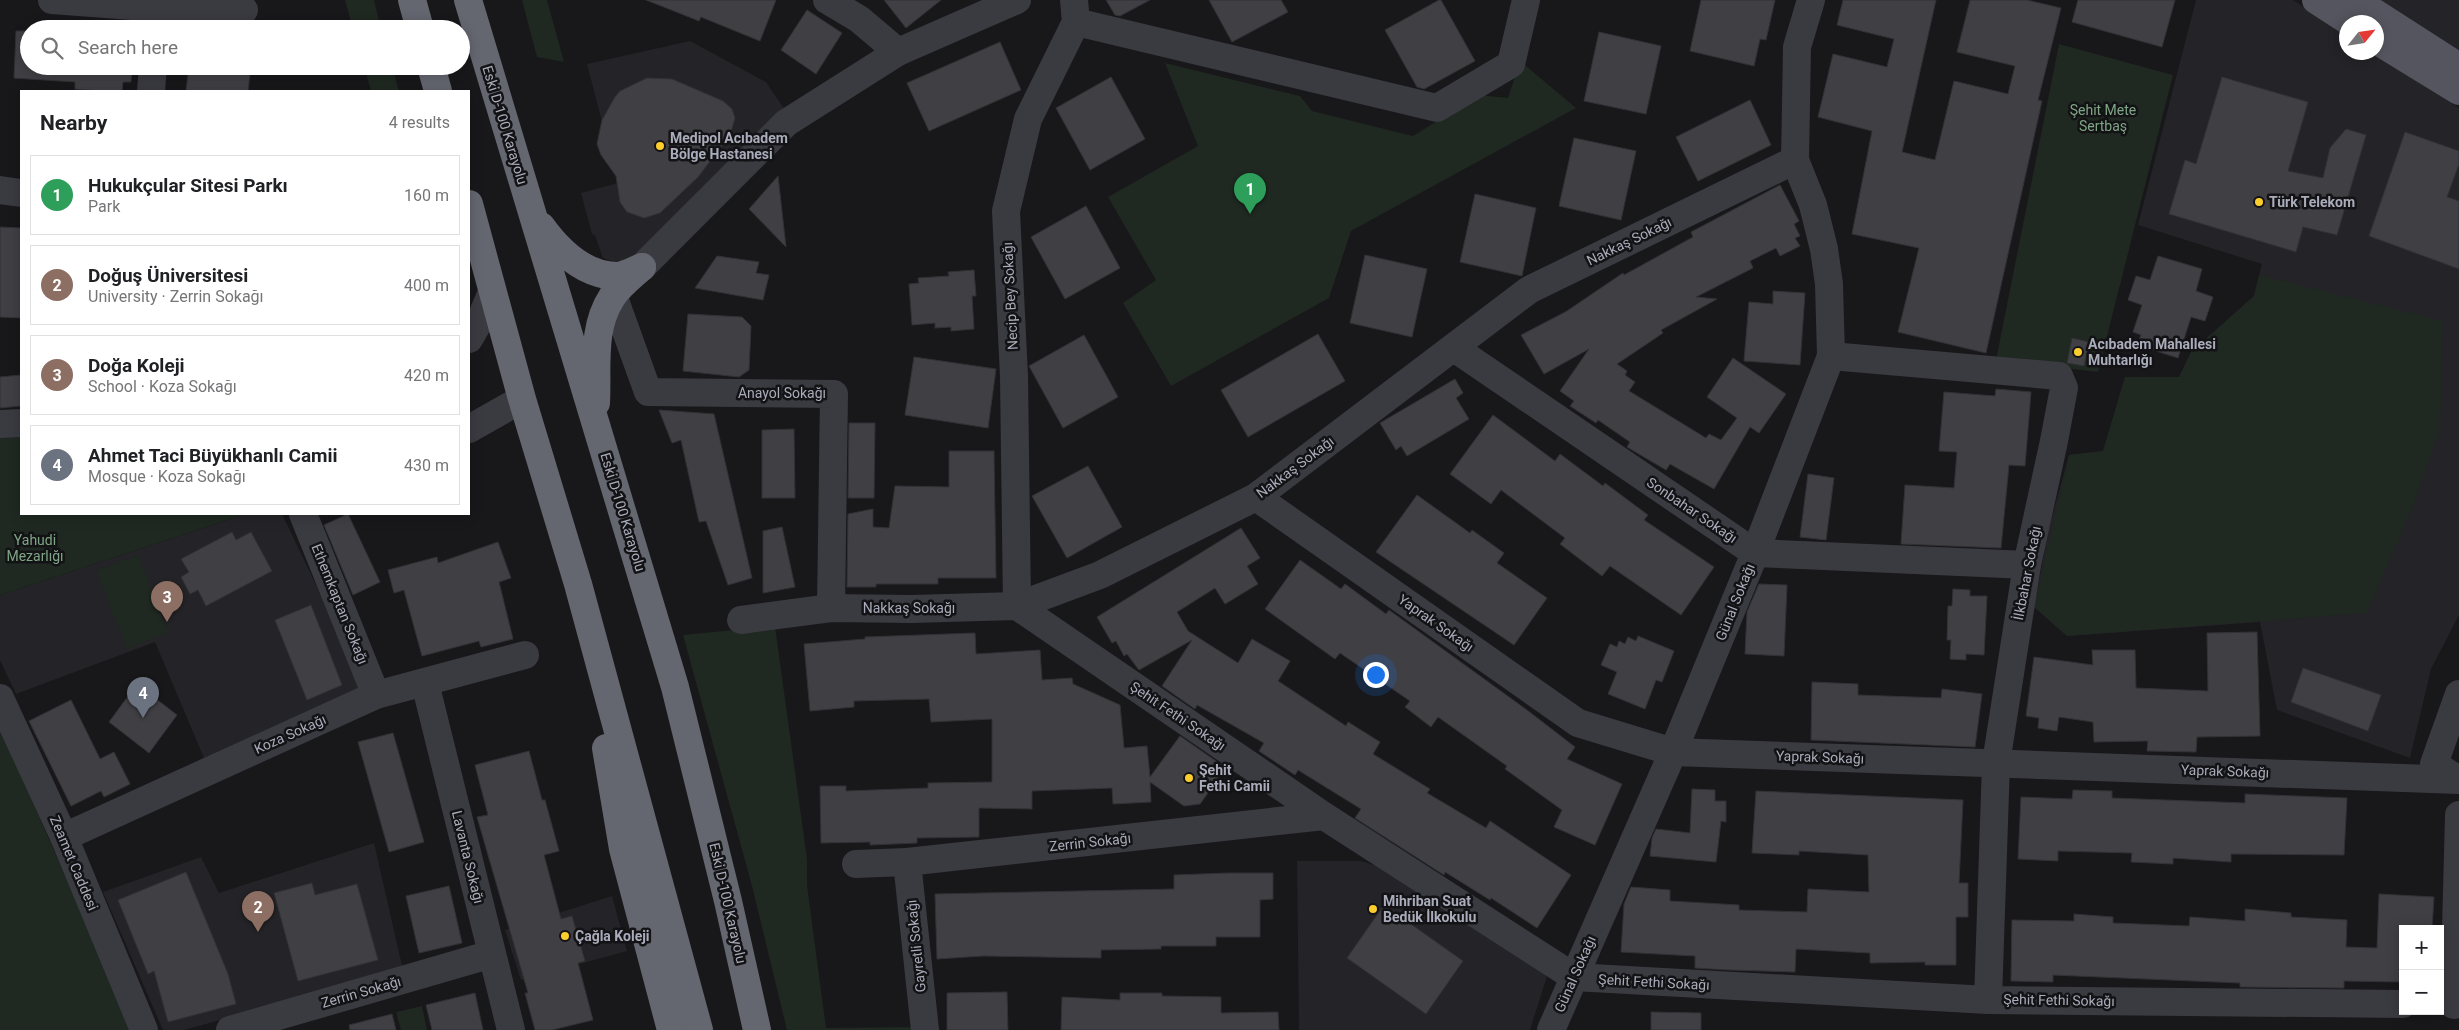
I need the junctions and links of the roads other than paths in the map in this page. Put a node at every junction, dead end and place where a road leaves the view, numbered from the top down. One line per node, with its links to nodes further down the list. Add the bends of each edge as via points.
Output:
1 (52, 0): 12 (street)
2 (412, 0): 14 (highway)
3 (468, 0): 27 (highway, Eski D-100 Karayolu)
4 (827, 0): 16 (street, via 859,18)
5 (1017, 0): 16 (street)
6 (1526, 0): 11 (street, via 1511,64 1437,108)
7 (1811, 0): 23 (street, via 1797,47)
8 (2316, 0): 13 (main road)
9 (2355, 0): 17 (main road)
10 (244, 10): 12 (street)
11 (1075, 11): 44 (street, Necip Bey Sokağı, via 1028,119 1006,211 1014,376)
12 (159, 12)
13 (2339, 15)
14 (418, 20)
15 (2384, 45): 22 (main road)
16 (898, 52): 28 (street, via 786,123)
17 (2459, 67)
18 (152, 75): 20 (street)
19 (434, 75): 21 (highway)
20 (151, 90)
21 (438, 90)
22 (2459, 91)
23 (1795, 160): 32 (street, Nakkaş Sokağı, via 1529,290); 33 (street, Günal Sokağı, via 1813,205 1824,249 1829,284)
24 (0, 190): 25 (street)
25 (20, 193)
26 (470, 208): 29 (highway)
27 (533, 216): 28 (highway, via 573,261 616,276); 35 (highway, Eski D-100 Karayolu)
28 (642, 267): 30 (highway)
29 (492, 292): 31 (street); 34 (highway)
30 (613, 295): 35 (highway, via 596,338); 45 (street, Anayol Sokağı, via 648,392 834,394)
31 (470, 337)
32 (1454, 348): 39 (street, Nakkaş Sokağı); 41 (street, Sonbahar Sokağı)
33 (1831, 356): 41 (street, Günal Sokağı); 42 (street, İlkbahar Sokağı, via 2060,376 2064,388)
34 (522, 399): 38 (street); 43 (highway)
35 (595, 419): 66 (highway, Eski D-100 Karayolu, via 675,688)
36 (20, 422): 37 (street)
37 (0, 424)
38 (470, 428)
39 (1256, 497): 44 (street, Nakkaş Sokağı, via 1100,575); 52 (street, Yaprak Sokağı, via 1578,723)
40 (303, 515): 50 (street, Ethemkaptan Sokağı)
41 (1755, 553): 42 (street); 52 (street, Günal Sokağı)
42 (2027, 565): 53 (street, İlkbahar Sokağı)
43 (578, 584): 58 (highway); 72 (highway)
44 (1017, 606): 45 (street, Nakkaş Sokağı, via 911,610); 56 (street, Şehit Fethi Sokağı)
45 (831, 608): 46 (street, Nakkaş Sokağı)
46 (740, 620)
47 (525, 655): 48 (street, Koza Sokağı)
48 (425, 683): 50 (street, Koza Sokağı); 61 (street, Lavanta Sokağı)
49 (2459, 694): 54 (street, via 2434,764)
50 (376, 695): 57 (street, Koza Sokağı)
51 (0, 698): 57 (street, Zeamet Caddesi)
52 (1673, 752): 53 (street, Yaprak Sokağı); 62 (street, Günal Sokağı)
53 (1996, 762): 54 (street, Yaprak Sokağı); 63 (street, İlkbahar Sokağı)
54 (2459, 780)
55 (2459, 815): 65 (street)
56 (1324, 816): 59 (street, Zerrin Sokağı); 62 (street, Şehit Fethi Sokağı)
57 (64, 837): 67 (street, Zeamet Caddesi)
58 (624, 849): 70 (highway); 71 (highway)
59 (907, 862): 60 (street, Zerrin Sokağı); 73 (street, Gayretli Sokağı)
60 (856, 864)
61 (492, 954): 68 (street, Zerrin Sokağı); 69 (street, Lavanta Sokağı)
62 (1574, 977): 63 (street, Şehit Fethi Sokağı); 74 (street, Günal Sokağı)
63 (1988, 1000): 64 (street, Şehit Fethi Sokağı)
64 (2399, 1004)
65 (2451, 1005)
66 (756, 1027)
67 (144, 1030)
68 (230, 1030)
69 (511, 1030)
70 (657, 1030)
71 (671, 1030)
72 (699, 1030)
73 (925, 1030)
74 (1551, 1030)

